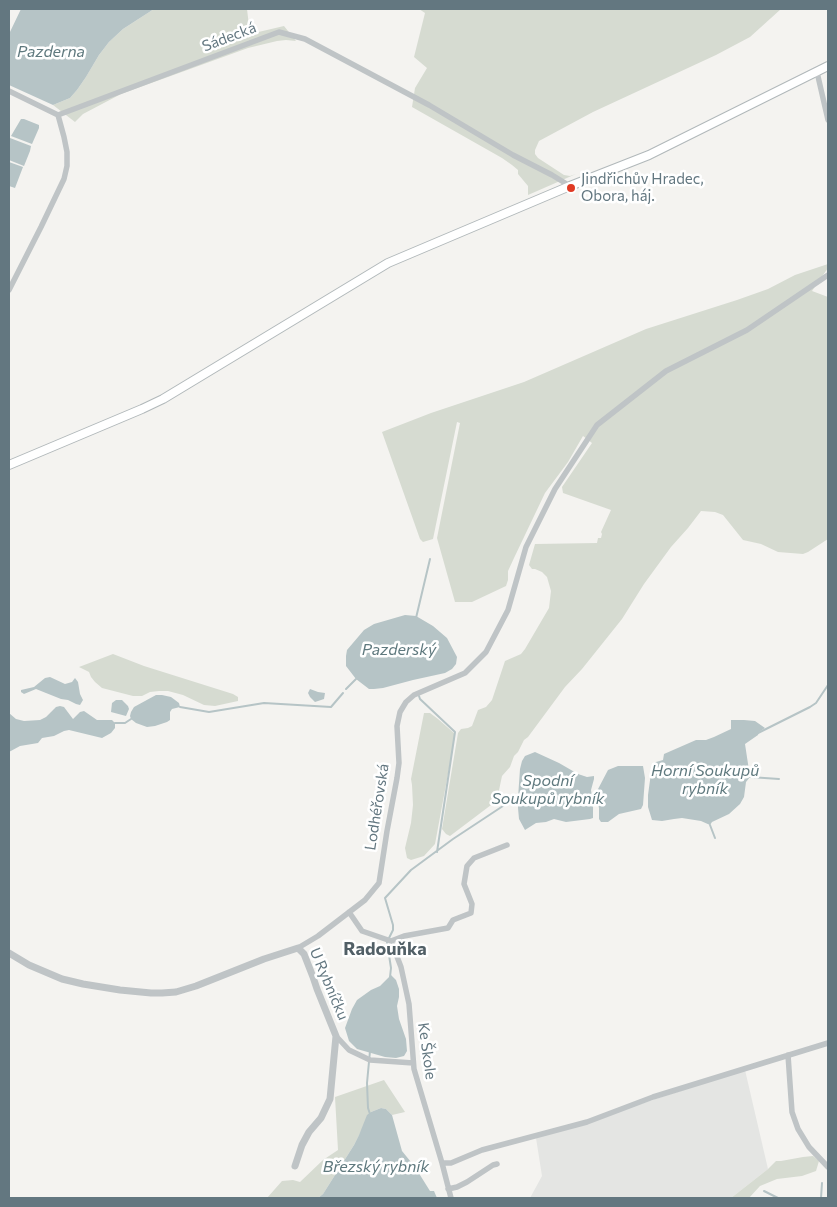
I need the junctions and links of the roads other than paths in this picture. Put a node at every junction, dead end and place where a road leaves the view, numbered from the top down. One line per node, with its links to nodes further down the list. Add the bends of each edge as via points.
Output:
1 (828, 66): 2 (main road)
2 (817, 72): 5 (street); 6 (main road, via 649,155)
3 (9, 91): 4 (street)
4 (58, 115): 6 (street, Sádecká, via 279,32 305,39); 8 (street, via 67,152 64,179)
5 (828, 120)
6 (570, 186): 9 (main road, via 388,262 163,399)
7 (828, 275): 11 (street, Lodhéřovská, via 747,330 666,371 597,425 555,489 526,547 508,610 486,652 466,673 414,694 400,712 397,726 399,763 379,883)
8 (9, 290)
9 (9, 465)
10 (507, 845): 12 (street, via 474,858 467,866 464,884 472,904 471,913 453,920 448,928)
11 (349, 912): 12 (street, via 362,931); 13 (street, Lodhéřovská)
12 (391, 941): 18 (street, Ke Škole, via 409,1004)
13 (298, 948): 14 (street, Lodhéřovská, via 196,986 176,992 151,993 62,979); 15 (street, U Rybníčku, via 314,977)
14 (9, 953)
15 (336, 1036): 18 (street, U Rybníčku, via 349,1050 370,1060); 21 (street, via 330,1099 321,1118 308,1132)
16 (828, 1043): 17 (street)
17 (788, 1055): 19 (street, via 653,1097 587,1122); 22 (street, via 792,1112 798,1129 809,1147)
18 (413, 1063): 19 (street, Ke Škole)
19 (442, 1163): 23 (street, Ke Škole)
20 (497, 1164): 23 (street)
21 (295, 1166)
22 (828, 1167)
23 (448, 1189): 24 (street, Ke Škole)
24 (451, 1198)

